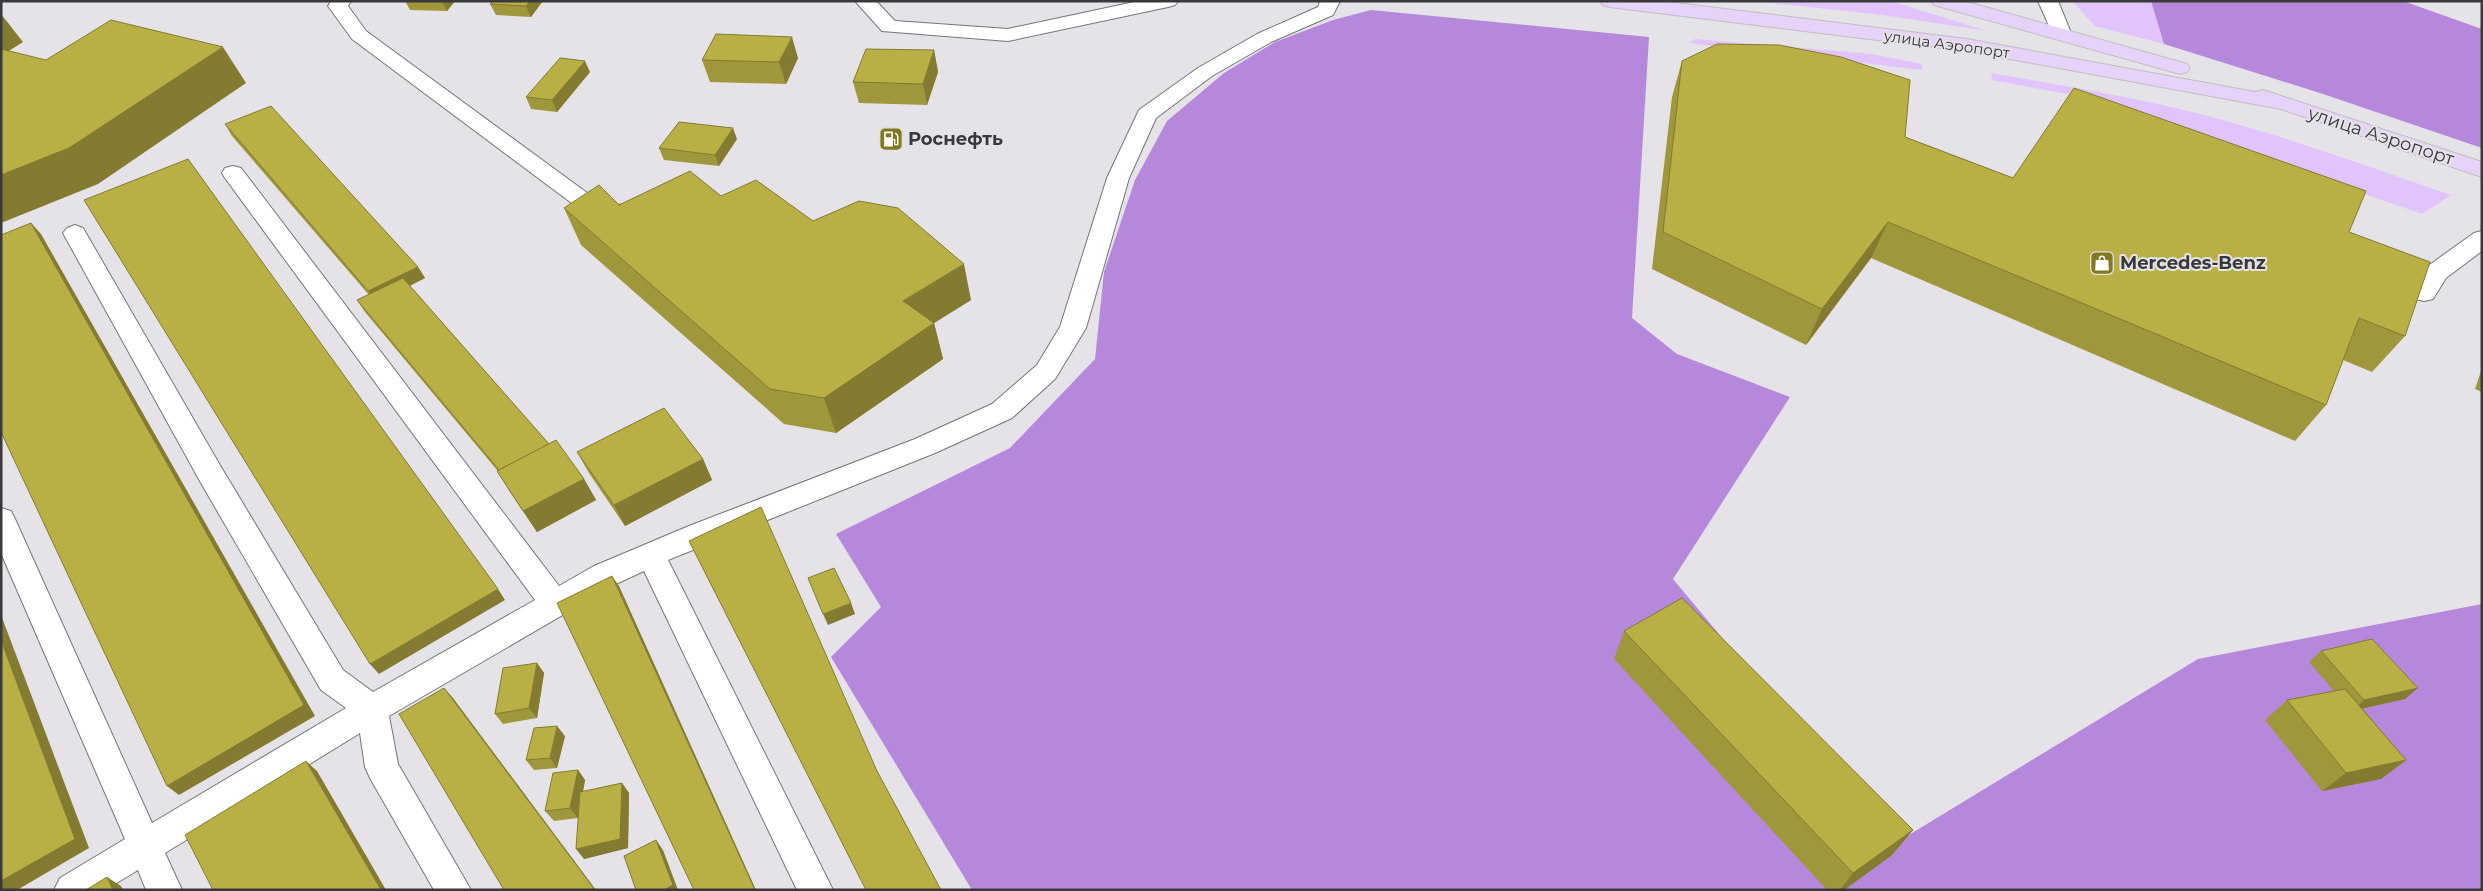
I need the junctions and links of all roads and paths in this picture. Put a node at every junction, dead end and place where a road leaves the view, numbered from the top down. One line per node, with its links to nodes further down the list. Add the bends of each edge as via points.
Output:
1 (341, 1): 12 (lane, via 338,6 359,35)
2 (865, 1): 3 (lane, via 889,27 1008,35)
3 (1168, 1)
4 (1330, 1): 17 (lane, via 1326,11 1264,38 1205,72 1147,115 1118,178 1073,328 1046,372 1002,411 925,446)
5 (1610, 1): 9 (main road, улица Аэропорт, via 1967,45)
6 (1940, 1): 8 (main road, улица Аэропорт)
7 (2048, 1): 8 (lane)
8 (2061, 33): 9 (main road, улица Аэропорт, via 2194,72)
9 (2281, 103): 10 (main road, улица Аэропорт)
10 (2482, 170)
11 (233, 173): 18 (lane)
12 (597, 211)
13 (75, 233): 19 (lane, via 211,475 332,680)
14 (2482, 239): 15 (lane, via 2437,272)
15 (2424, 293)
16 (1, 519): 20 (lane)
17 (651, 555): 18 (lane, via 605,575); 24 (lane)
18 (555, 604): 19 (lane)
19 (372, 708): 20 (lane); 23 (lane, via 382,767)
20 (144, 847): 21 (lane); 22 (lane)
21 (72, 890)
22 (164, 890)
23 (453, 890)
24 (815, 890)

